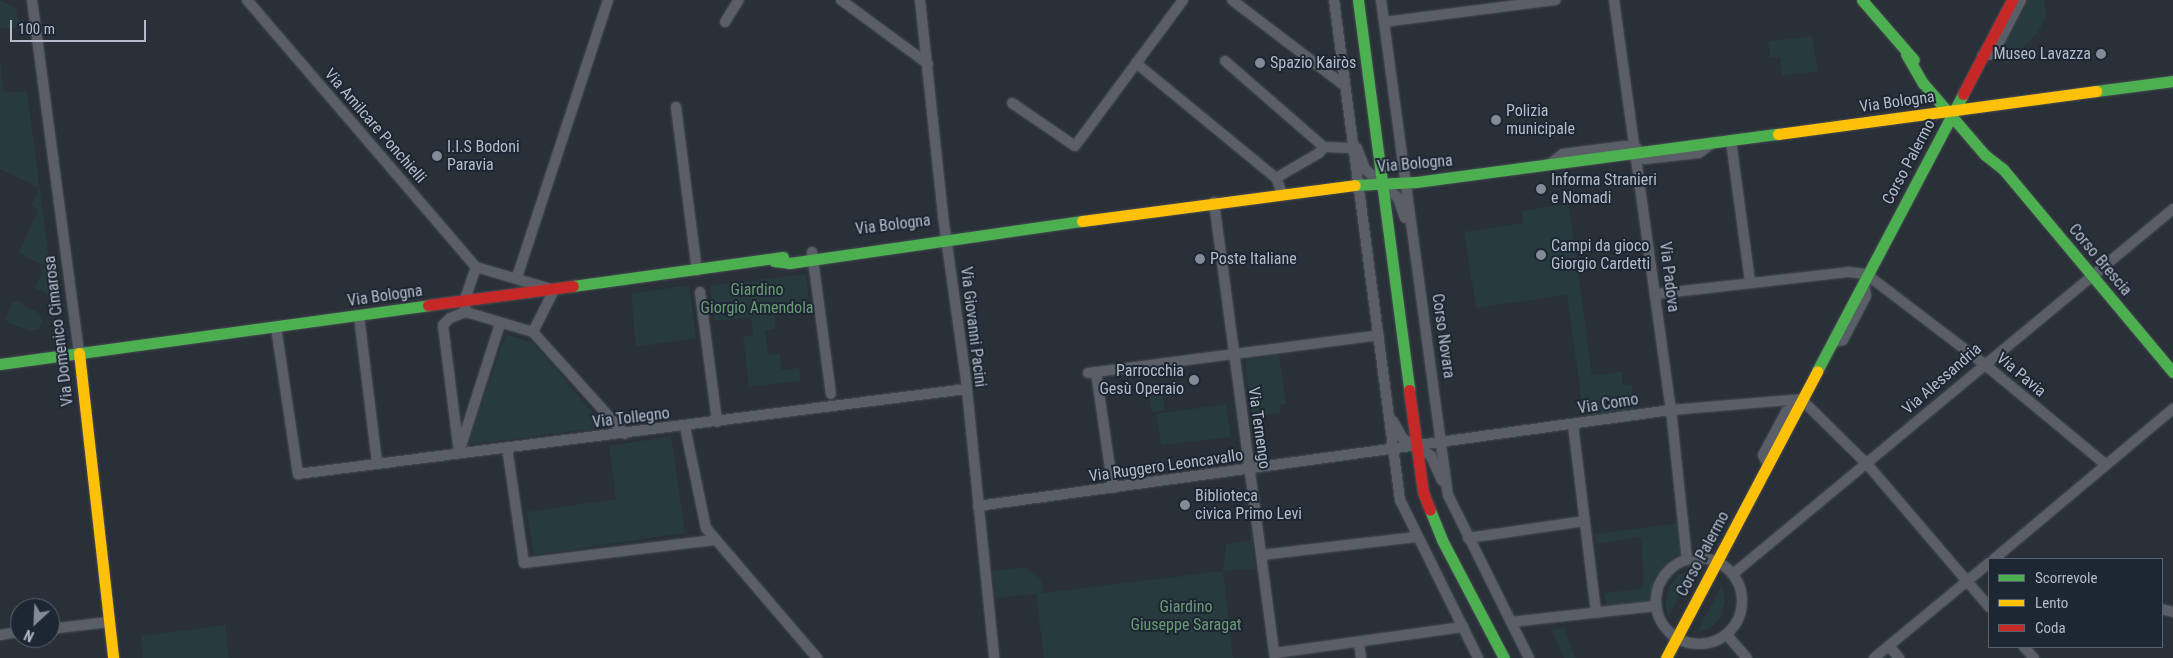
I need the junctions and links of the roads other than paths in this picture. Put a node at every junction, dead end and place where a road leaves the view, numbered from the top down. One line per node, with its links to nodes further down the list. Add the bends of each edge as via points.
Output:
1 (32, 0): 58 (street, Via Domenico Cimarosa)
2 (608, 0): 46 (street)
3 (739, 0): 17 (street)
4 (841, 0): 22 (street)
5 (920, 0): 22 (street, Via Giovanni Pacini)
6 (1183, 0): 21 (street)
7 (1232, 0): 24 (street)
8 (1334, 0): 24 (street)
9 (1358, 0): 35 (main road)
10 (1381, 0): 18 (street, Corso Novara)
11 (1556, 0): 18 (street)
12 (1614, 0): 32 (street, Via Padova)
13 (1862, 0): 27 (main road, Corso Brescia, via 1906,54 1920,79)
14 (2012, 0): 19 (main road, Corso Palermo)
15 (2021, 0): 19 (street, Corso Palermo, via 1993,54)
16 (250, 1): 43 (street, Via Amilcare Ponchielli)
17 (725, 22)
18 (1384, 22): 34 (street, Corso Novara)
19 (1982, 56): 27 (main road, Corso Palermo)
20 (1225, 61): 30 (street)
21 (1136, 62): 25 (street, via 1075,146); 33 (street)
22 (928, 64): 40 (street, Via Giovanni Pacini)
23 (2171, 85): 27 (main road, Via Bologna)
24 (1344, 86): 28 (street)
25 (1012, 103)
26 (676, 107): 44 (street)
27 (1953, 111): 29 (main road, Via Bologna); 45 (main road, Corso Brescia, via 1992,150 2003,170); 47 (main road, Corso Palermo)
28 (1350, 126): 31 (street); 35 (street, via 1364,169)
29 (1731, 141): 32 (main road, Via Bologna); 48 (street)
30 (1324, 147): 31 (street); 33 (street)
31 (1352, 148): 36 (street)
32 (1638, 156): 34 (main road, Via Bologna); 51 (street, Via Padova)
33 (1276, 178): 37 (street)
34 (1405, 183): 35 (main road, Via Bologna); 41 (street, Corso Novara)
35 (1381, 184): 36 (main road, Via Bologna); 41 (street, via 1398,198); 75 (main road)
36 (1359, 185): 37 (main road, Via Bologna); 57 (street)
37 (1282, 193): 38 (main road, Via Bologna)
38 (1214, 202): 40 (main road, Via Bologna, via 1017,230 1009,234); 59 (street, Via Ternengo)
39 (2173, 209): 45 (street, Via Alessandria)
40 (946, 238): 42 (main road, Via Bologna); 63 (street, Via Giovanni Pacini)
41 (1413, 240): 73 (street, Corso Novara)
42 (813, 256): 44 (main road, Via Bologna, via 790,263 774,261); 64 (street)
43 (476, 267): 46 (street); 52 (street)
44 (697, 271): 49 (main road, Via Bologna)
45 (2092, 276): 60 (street, Via Alessandria); 62 (main road, Corso Brescia)
46 (517, 277): 49 (street)
47 (1866, 279): 48 (street, via 1848,272); 60 (street, Via Pavia); 65 (main road, Corso Palermo)
48 (1750, 282): 51 (street)
49 (554, 290): 52 (main road, Via Bologna); 56 (street)
50 (700, 292): 69 (street)
51 (1656, 294): 67 (street, Via Padova)
52 (465, 307): 53 (main road, Via Bologna); 54 (street); 77 (street, via 444,325)
53 (359, 316): 55 (main road, Via Bologna); 78 (street)
54 (500, 324): 56 (street); 77 (street)
55 (276, 327): 58 (main road, Via Bologna); 78 (street, Via Tollegno, via 298,474)
56 (533, 332): 72 (street)
57 (1379, 335): 59 (street); 68 (street)
58 (79, 353): 61 (main road, Via Bologna); 99 (main road, Via Domenico Cimarosa)
59 (1233, 354): 81 (street, Via Ternengo); 82 (street, via 1092,372)
60 (1983, 363): 79 (street, Via Alessandria); 80 (street, Via Pavia)
61 (0, 364)
62 (2173, 372)
63 (966, 389): 69 (street, Via Tollegno); 84 (street, Via Giovanni Pacini)
64 (831, 394)
65 (1801, 404): 67 (street, Via Como); 79 (street); 92 (main road, Corso Palermo)
66 (2173, 408): 80 (street)
67 (1671, 410): 70 (street, Via Como); 91 (street, Via Padova)
68 (1389, 413): 75 (street, via 1403,439); 76 (street)
69 (717, 422): 71 (street, Via Tollegno)
70 (1573, 425): 73 (street, Via Como); 85 (street)
71 (685, 427): 72 (street, Via Tollegno); 88 (street, via 706,528)
72 (625, 434): 74 (street, Via Tollegno)
73 (1441, 443): 75 (street, Via Como); 83 (street, Corso Novara)
74 (508, 447): 77 (street, Via Tollegno); 88 (street, via 524,563)
75 (1417, 447): 76 (street, Via Ruggero Leoncavallo); 83 (street, via 1434,461); 114 (main road, via 1428,509)
76 (1393, 450): 81 (street, Via Ruggero Leoncavallo); 86 (street, via 1400,500)
77 (459, 452): 78 (street, Via Tollegno)
78 (377, 462)
79 (1867, 464): 94 (street, Via Alessandria); 95 (street)
80 (2105, 464): 90 (street)
81 (1250, 469): 82 (street, Via Ruggero Leoncavallo); 89 (street, Via Ternengo)
82 (1113, 488): 84 (street, Via Ruggero Leoncavallo)
83 (1448, 496): 87 (street, Corso Novara)
84 (978, 506): 111 (street, Via Giovanni Pacini)
85 (1584, 521): 87 (street); 98 (street)
86 (1416, 537): 89 (street); 101 (street)
87 (1468, 538): 100 (street, Corso Novara)
88 (714, 540): 110 (street)
89 (1261, 555): 108 (street, Via Ternengo)
90 (1996, 558)
91 (1687, 559): 92 (street); 96 (street, via 1672,566 1663,577 1656,592)
92 (1717, 561): 94 (street); 104 (main road, Corso Palermo)
93 (1988, 565): 95 (street)
94 (1733, 574): 103 (street, via 1740,588 1742,606 1737,623)
95 (1967, 582): 97 (street); 106 (street)
96 (1656, 606): 98 (street); 104 (street, via 1662,625)
97 (1988, 606)
98 (1596, 613): 100 (street)
99 (109, 622): 102 (street); 109 (main road, Via Domenico Cimarosa)
100 (1511, 622): 115 (street, Corso Novara)
101 (1463, 627): 105 (street); 113 (street)
102 (60, 628)
103 (1727, 635): 104 (street, via 1715,642 1698,645); 117 (street)
104 (1676, 639): 116 (main road, Corso Palermo)
105 (1359, 642): 108 (street); 112 (street)
106 (1888, 646): 118 (street); 119 (street)
107 (2025, 648): 120 (street)
108 (1275, 656)
109 (113, 658)
110 (817, 658)
111 (994, 658)
112 (1361, 658)
113 (1478, 658)
114 (1504, 658)
115 (1529, 658)
116 (1666, 658)
117 (1747, 658)
118 (1874, 658)
119 (1899, 658)
120 (2034, 658)

